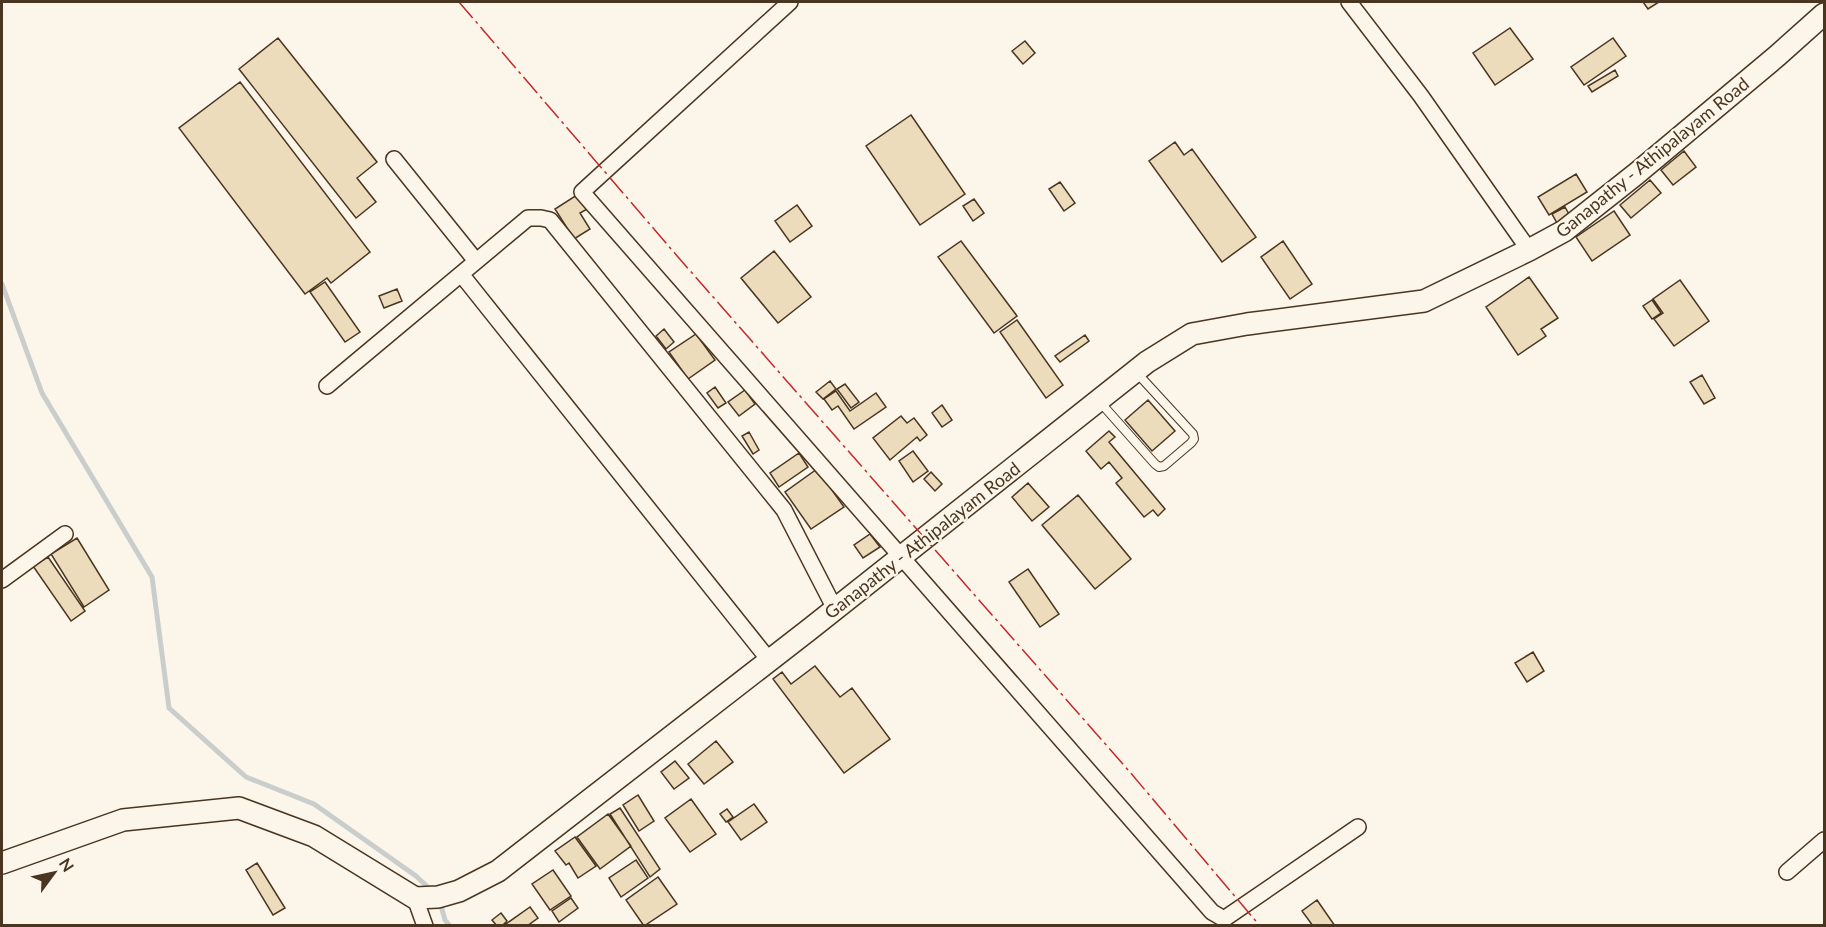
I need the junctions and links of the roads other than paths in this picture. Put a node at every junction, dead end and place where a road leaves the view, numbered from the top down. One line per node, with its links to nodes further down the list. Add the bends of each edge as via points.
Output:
1 (790, 2): 12 (street, via 582,192)
2 (1349, 2): 5 (street, via 1421,96)
3 (1824, 14): 5 (main road, Ganapathy - Athipalayam Road, via 1636,174 1564,231)
4 (394, 159): 6 (street)
5 (1529, 250): 8 (main road, Ganapathy - Athipalayam Road, via 1424,301 1192,334)
6 (476, 261): 7 (street); 14 (street, via 528,218 550,220 784,510)
7 (461, 274): 9 (street); 15 (street)
8 (1135, 371): 10 (main road, Ganapathy - Athipalayam Road); 10 (lane, via 1193,435 1191,443 1164,466 1155,464)
9 (327, 386)
10 (1098, 400): 12 (main road, Ganapathy - Athipalayam Road)
11 (65, 534): 13 (street)
12 (902, 556): 14 (main road, Ganapathy - Athipalayam Road); 16 (street, via 1212,912 1224,919)
13 (2, 580)
14 (835, 609): 15 (main road, Ganapathy - Athipalayam Road)
15 (769, 660): 20 (main road, Ganapathy - Athipalayam Road, via 498,871 459,891)
16 (1358, 827)
17 (1824, 840): 19 (street)
18 (2, 863): 20 (main road, via 123,820 239,808 314,836)
19 (1787, 872)
20 (415, 898): 21 (street)
21 (425, 926)

